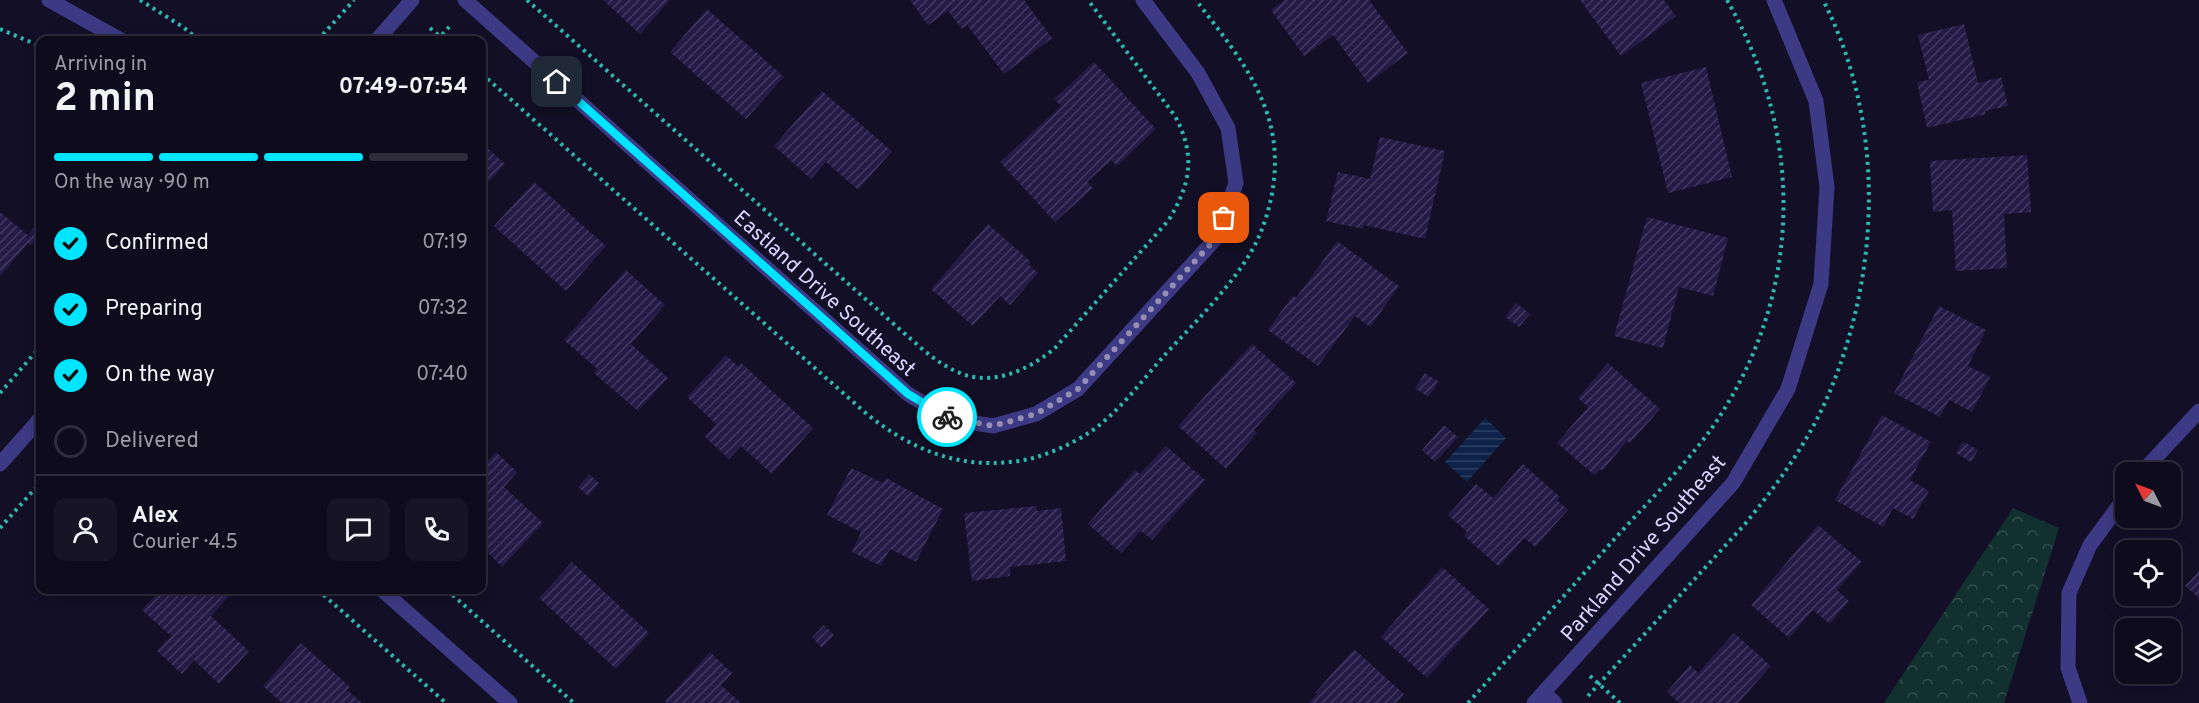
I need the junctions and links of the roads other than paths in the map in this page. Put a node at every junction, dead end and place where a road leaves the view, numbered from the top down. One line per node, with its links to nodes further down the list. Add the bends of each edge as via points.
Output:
1 (49, 0): 6 (street)
2 (412, 0): 7 (street)
3 (465, 0): 4 (street, Eastland Drive Southeast, via 908,394 950,419 993,426 1036,414 1078,389 1218,236 1236,183 1228,128 1198,73)
4 (1143, 0)
5 (1774, 0): 14 (street, Parkland Drive Southeast, via 1816,101 1827,187 1821,284 1788,389 1733,483)
6 (115, 36)
7 (380, 36)
8 (2199, 411): 10 (street)
9 (36, 423): 11 (street)
10 (2151, 462)
11 (0, 464)
12 (2115, 511): 16 (street, via 2090,545 2069,593 2068,668)
13 (387, 594): 15 (street)
14 (1544, 700)
15 (510, 703)
16 (2080, 703)

